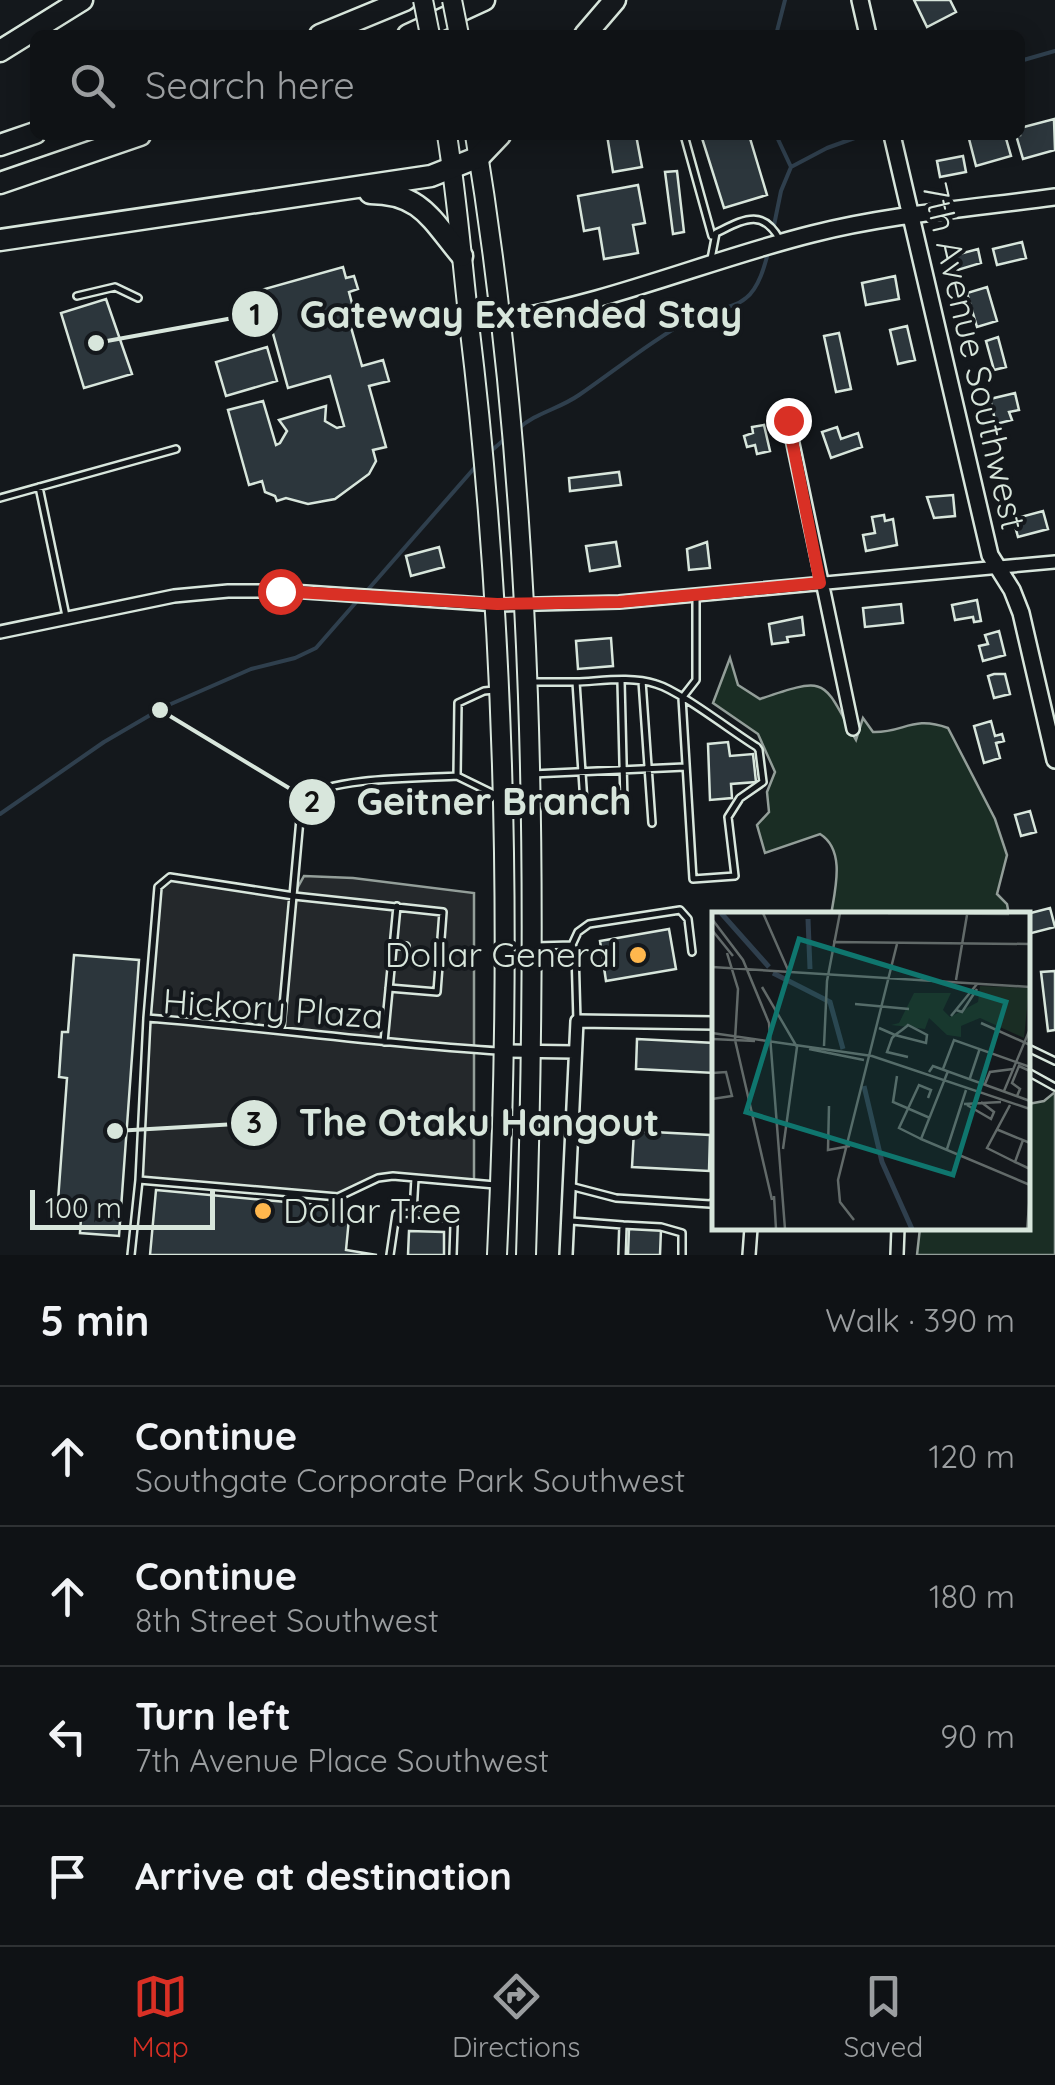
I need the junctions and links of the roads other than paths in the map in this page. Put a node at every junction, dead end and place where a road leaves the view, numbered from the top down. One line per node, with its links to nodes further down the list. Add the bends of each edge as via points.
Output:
1 (82, 0): 8 (highway)
2 (405, 0): 9 (highway)
3 (423, 0): 11 (main road, bridge)
4 (452, 0): 12 (main road, bridge)
5 (484, 0): 10 (highway)
6 (615, 0): 13 (highway)
7 (860, 0): 14 (street)
8 (34, 30)
9 (332, 30)
10 (419, 30)
11 (429, 30)
12 (458, 30)
13 (590, 30)
14 (867, 30)
15 (30, 32): 16 (highway)
16 (0, 51)
17 (30, 136): 24 (highway)
18 (125, 140): 27 (highway)
19 (448, 140): 26 (main road)
20 (477, 140): 25 (main road)
21 (495, 140): 25 (highway)
22 (685, 140): 31 (lane)
23 (893, 140): 30 (street, 7th Avenue Southwest)
24 (0, 145)
25 (479, 156): 26 (highway); 38 (main road)
26 (452, 170): 28 (highway); 34 (main road)
27 (0, 183)
28 (314, 196): 32 (highway); 34 (highway, via 406,198 430,214)
29 (1055, 197): 30 (street)
30 (911, 216): 33 (street); 44 (street, 7th Avenue Southwest)
31 (713, 239): 33 (lane, via 756,218 772,226); 35 (lane)
32 (0, 240)
33 (781, 242): 35 (street)
34 (462, 256): 47 (main road)
35 (711, 262): 38 (street, via 579,304)
36 (77, 296): 37 (lane, via 115,287)
37 (138, 298)
38 (501, 320): 48 (main road)
39 (788, 420): 45 (street)
40 (176, 449): 41 (lane)
41 (39, 487): 42 (lane); 49 (lane)
42 (0, 498)
43 (1055, 562): 44 (street)
44 (996, 568): 45 (street); 58 (street, 7th Avenue Southwest, via 1021,613)
45 (820, 583): 46 (street); 57 (street)
46 (696, 596): 48 (street); 56 (lane, via 696,680)
47 (497, 604): 48 (street); 49 (street, via 228,591); 55 (main road)
48 (525, 604): 53 (main road)
49 (66, 619): 50 (street)
50 (0, 632)
51 (642, 680): 52 (lane); 56 (lane); 60 (lane)
52 (621, 681): 54 (lane); 61 (lane)
53 (527, 682): 54 (lane); 63 (main road)
54 (576, 682): 62 (lane)
55 (502, 690): 64 (lane, via 484,690 458,704); 65 (main road)
56 (682, 698): 59 (lane); 59 (lane, via 760,754 763,782 728,817 732,877 692,879)
57 (853, 729)
58 (1055, 760)
59 (686, 766): 60 (lane)
60 (648, 769): 61 (lane); 68 (lane)
61 (623, 770): 62 (lane); 66 (lane)
62 (582, 772): 63 (lane); 67 (lane)
63 (529, 774): 77 (main road)
64 (458, 776): 65 (lane); 69 (lane, via 347,784 307,798)
65 (506, 799): 93 (main road)
66 (624, 802)
67 (584, 803)
68 (652, 823)
69 (294, 896): 70 (lane); 87 (lane, via 170,877 158,887); 90 (lane)
70 (397, 906): 71 (lane); 74 (lane, via 443,912)
71 (395, 928): 72 (lane); 75 (lane)
72 (406, 929)
73 (432, 932): 74 (lane)
74 (442, 933): 80 (lane)
75 (394, 945): 76 (lane); 82 (lane)
76 (406, 946)
77 (532, 946): 78 (lane); 94 (main road)
78 (572, 946): 81 (lane, via 589,924 680,910 688,919); 88 (lane)
79 (431, 948): 80 (lane)
80 (440, 949): 85 (lane)
81 (692, 952)
82 (392, 959): 83 (lane); 86 (lane)
83 (405, 960)
84 (430, 962): 85 (lane)
85 (439, 963): 86 (lane, via 437,992)
86 (389, 988): 91 (lane)
87 (147, 1018): 90 (lane, Hickory Plaza); 100 (lane, Hickory Plaza)
88 (577, 1021): 89 (street); 95 (street)
89 (712, 1024)
90 (280, 1028): 91 (lane, Hickory Plaza)
91 (384, 1042): 93 (lane, Hickory Plaza)
92 (1030, 1049): 96 (lane)
93 (506, 1051): 94 (street); 101 (main road)
94 (531, 1052): 95 (street); 112 (main road)
95 (574, 1052): 102 (street)
96 (1055, 1062)
97 (1030, 1073): 98 (lane)
98 (1055, 1087)
99 (415, 1178): 100 (lane, via 378,1178 338,1197); 101 (lane); 104 (lane)
100 (139, 1180): 108 (lane, Hickory Plaza)
101 (500, 1186): 111 (main road)
102 (569, 1186): 103 (lane, via 616,1198); 105 (street)
103 (712, 1203)
104 (413, 1212): 109 (lane, via 396,1214); 110 (lane, via 452,1219)
105 (568, 1221): 106 (lane); 113 (street)
106 (623, 1225): 114 (lane); 115 (lane, via 682,1233)
107 (751, 1230): 116 (street)
108 (131, 1255)
109 (390, 1255)
110 (453, 1255)
111 (497, 1255)
112 (526, 1255)
113 (566, 1255)
114 (622, 1255)
115 (682, 1255)
116 (749, 1255)

